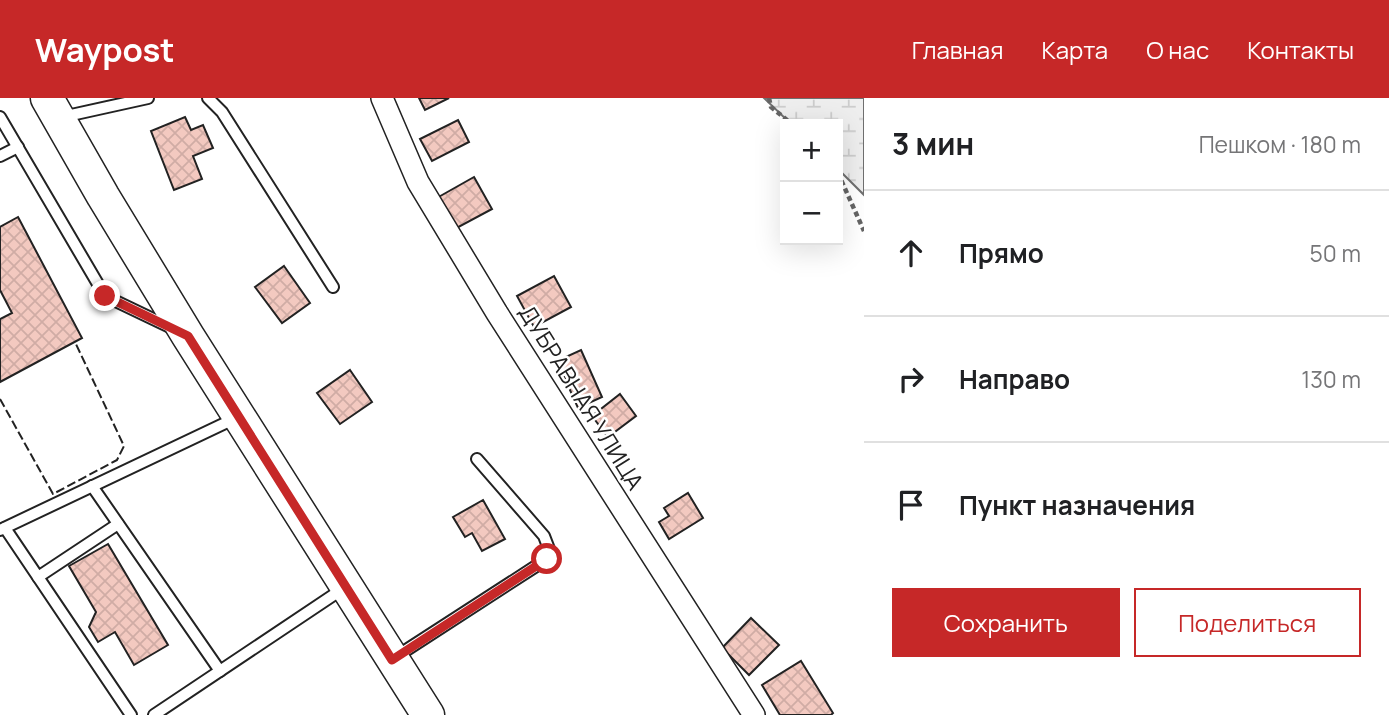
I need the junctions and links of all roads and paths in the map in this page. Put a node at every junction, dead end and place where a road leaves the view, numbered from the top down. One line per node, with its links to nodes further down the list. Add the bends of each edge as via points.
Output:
1 (148, 98): 5 (lane)
2 (208, 98): 12 (lane, via 222,112)
3 (382, 98): 26 (street, ДУБРАВНАЯ УЛИЦА, via 418,183 468,266)
4 (769, 98): 7 (path, via 771,107)
5 (53, 108): 13 (main road)
6 (0, 117): 8 (lane)
7 (786, 119)
8 (18, 147): 9 (lane); 13 (lane, via 105,296)
9 (0, 156)
10 (842, 182): 11 (path)
11 (864, 231)
12 (332, 287)
13 (188, 336): 14 (main road)
14 (239, 417): 16 (lane); 20 (main road)
15 (477, 459): 21 (lane, via 544,536 547,559)
16 (92, 486): 17 (lane); 18 (lane)
17 (118, 524): 19 (lane); 22 (lane)
18 (2, 529): 19 (lane)
19 (38, 577): 23 (lane)
20 (346, 587): 21 (main road); 22 (lane)
21 (392, 660): 25 (main road)
22 (220, 671): 24 (lane)
23 (131, 715)
24 (154, 715)
25 (428, 715)
26 (754, 715)

